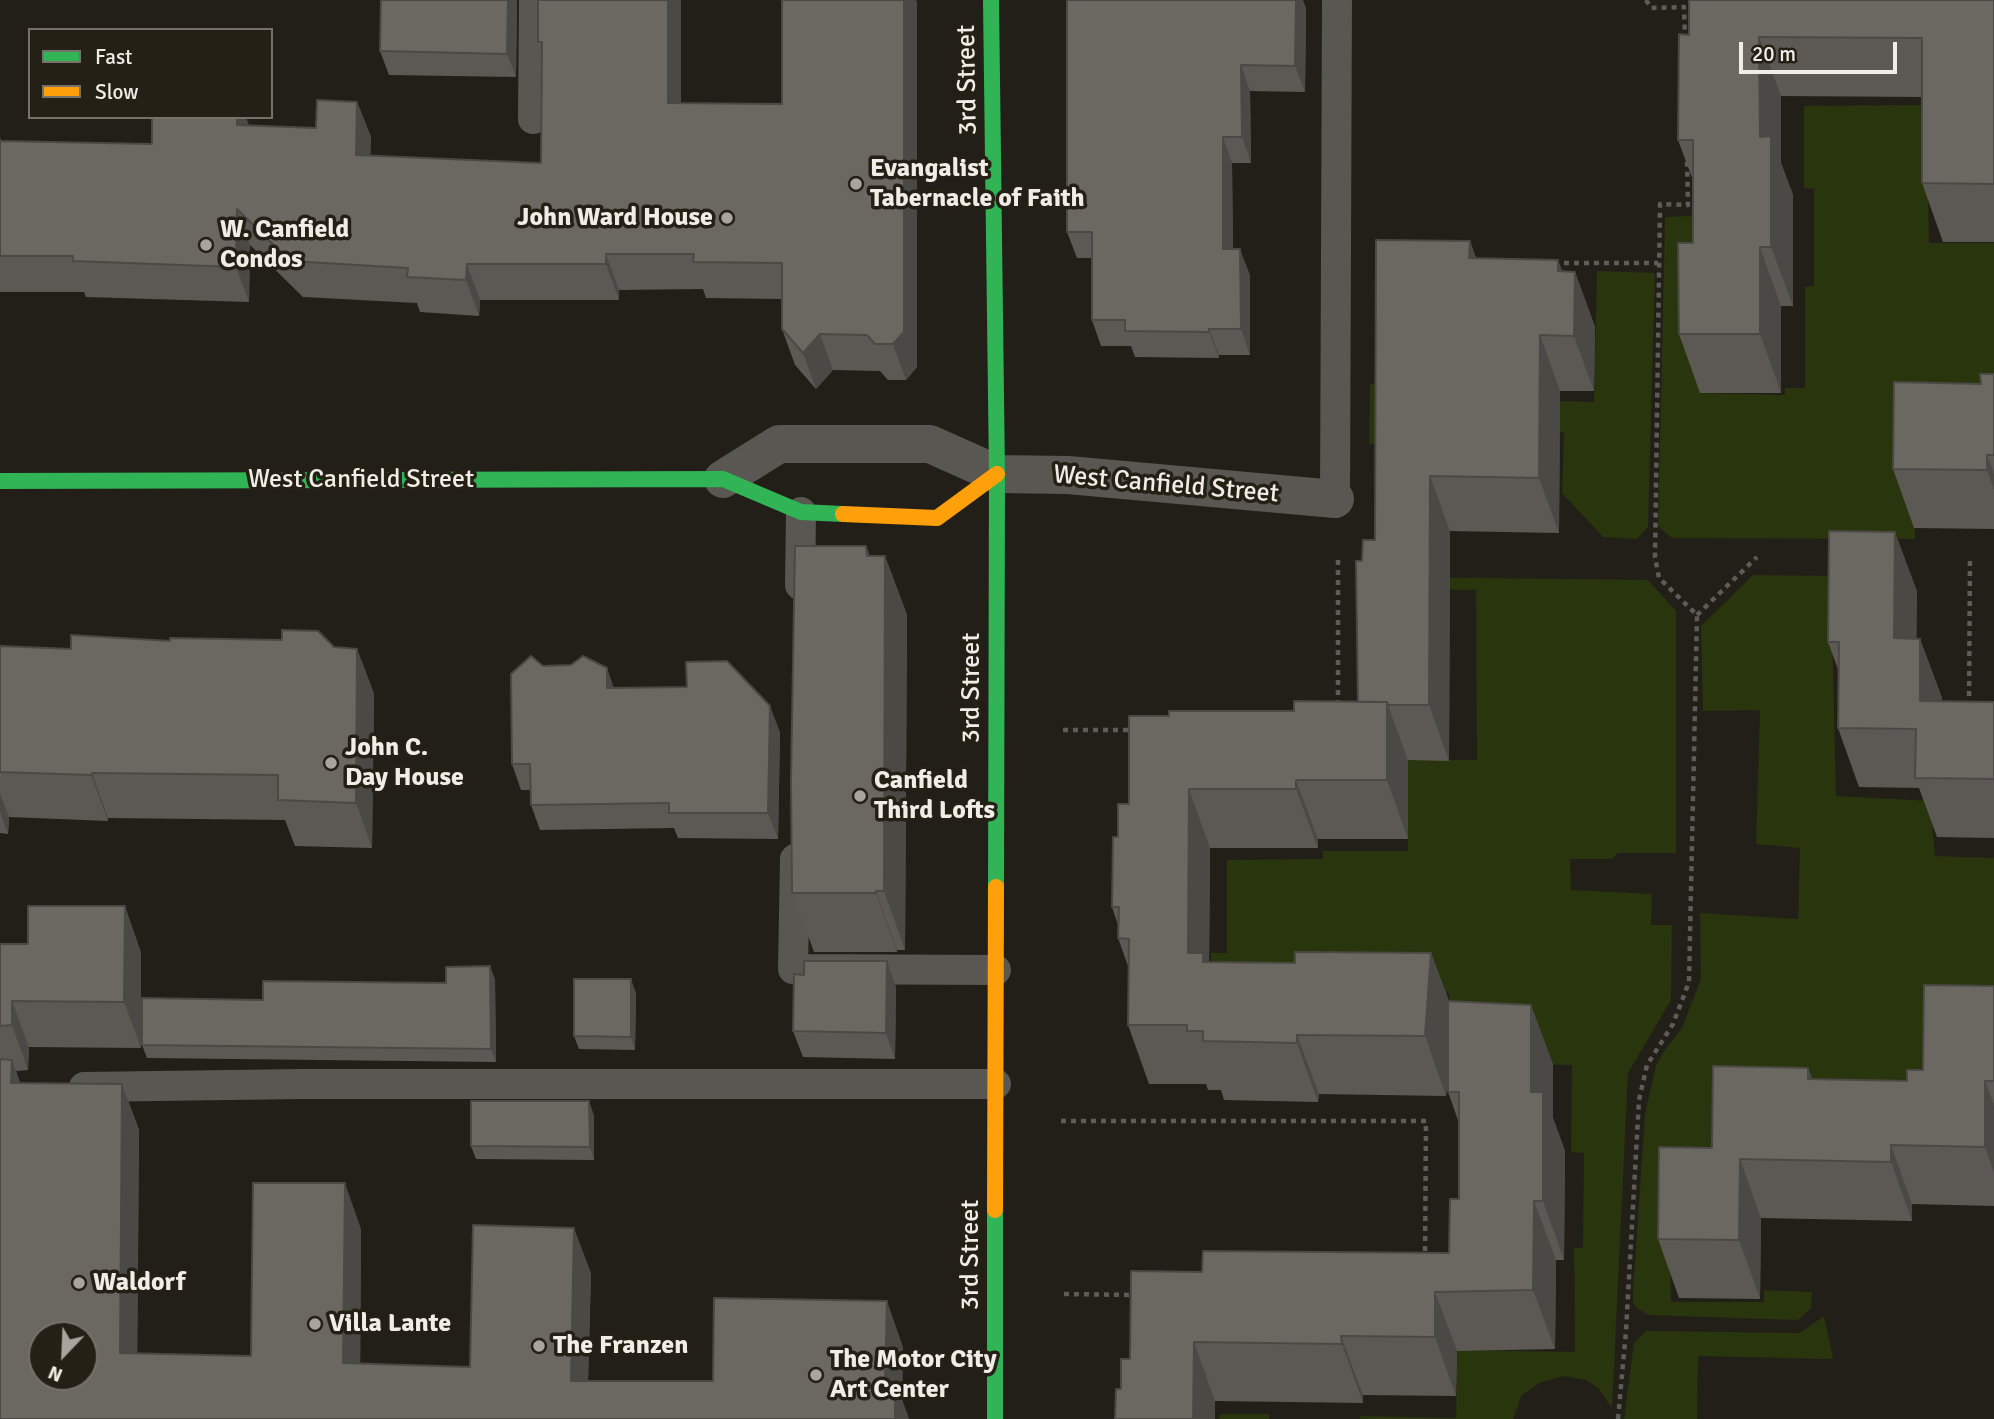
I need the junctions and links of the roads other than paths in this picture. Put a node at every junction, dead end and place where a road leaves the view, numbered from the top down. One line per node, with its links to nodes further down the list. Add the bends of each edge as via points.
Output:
1 (534, 0): 4 (lane)
2 (991, 0): 5 (street, 3rd Street)
3 (1337, 0): 8 (lane)
4 (533, 119)
5 (997, 474): 6 (street, West Canfield Street, via 930,444 779,444); 8 (street, West Canfield Street, via 1068,475); 9 (street, West Canfield Street, via 937,518); 12 (street, 3rd Street)
6 (723, 479): 7 (street, West Canfield Street); 9 (street, West Canfield Street)
7 (0, 481)
8 (1335, 499)
9 (801, 512): 10 (lane)
10 (800, 609)
11 (795, 831): 12 (lane, via 793,969)
12 (996, 970): 13 (street, 3rd Street)
13 (996, 1084): 14 (lane); 15 (street, 3rd Street)
14 (55, 1087)
15 (995, 1419)

